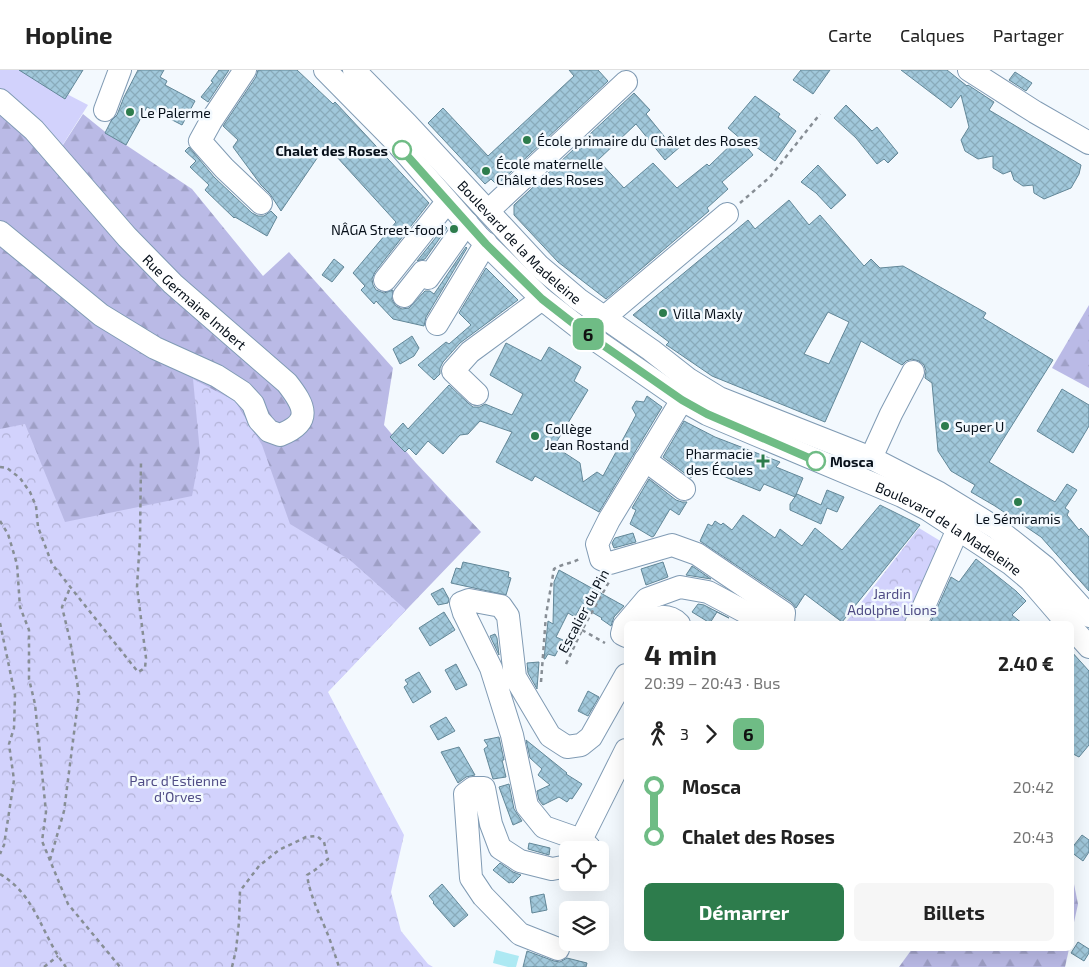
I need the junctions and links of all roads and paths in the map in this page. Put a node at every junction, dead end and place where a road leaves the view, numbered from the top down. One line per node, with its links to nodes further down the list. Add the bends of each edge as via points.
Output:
1 (120, 70): 8 (street)
2 (245, 70): 12 (street, via 200,141)
3 (325, 70): 11 (street, Boulevard de la Madeleine, via 395,141)
4 (354, 70): 13 (street, Boulevard de la Madeleine)
5 (969, 70): 10 (street)
6 (626, 82): 13 (street)
7 (0, 100): 16 (street, Rue Germaine Imbert, via 34,130 127,237 173,284 287,384 300,400 303,410 301,422 280,435 269,431 242,392 217,376 156,348 101,315)
8 (105, 110)
9 (820, 114): 14 (path, via 770,177)
10 (1089, 143)
11 (448, 202): 15 (street, Boulevard de la Madeleine); 18 (street)
12 (261, 203)
13 (488, 211): 21 (street, Boulevard de la Madeleine, via 557,282)
14 (727, 214): 21 (street)
15 (467, 223): 17 (street, Boulevard de la Madeleine); 19 (street, via 428,278 422,272)
16 (0, 232)
17 (486, 244): 20 (street, Boulevard de la Madeleine); 22 (street)
18 (385, 280)
19 (404, 296)
20 (542, 299): 23 (street, Boulevard de la Madeleine); 25 (street, via 470,352 454,371)
21 (603, 317): 23 (street); 27 (street, Boulevard de la Madeleine, via 703,389 735,405)
22 (437, 324)
23 (587, 334): 26 (street, Boulevard de la Madeleine)
24 (913, 372): 28 (street)
25 (478, 394)
26 (682, 400): 27 (street, Boulevard de la Madeleine, via 707,414); 29 (street)
27 (753, 423): 28 (street, Boulevard de la Madeleine); 33 (street, Boulevard de la Madeleine, via 927,509)
28 (871, 458): 33 (street, Boulevard de la Madeleine, via 923,484)
29 (645, 460): 32 (street); 35 (street)
30 (140, 462): 37 (path, via 137,587 145,668 138,672)
31 (0, 467): 37 (path, via 20,478 30,492 52,564)
32 (684, 489)
33 (964, 520): 38 (street, Boulevard de la Madeleine, via 996,528 1037,560); 44 (street); 45 (street, Boulevard de la Madeleine, via 988,548 1030,580)
34 (0, 521): 59 (path, via 18,564 20,607 29,630 29,679 35,704 46,812 42,841)
35 (597, 544): 43 (street, via 601,559 610,563 672,544 697,554 784,613); 54 (path, via 574,563 554,568 546,614 540,695)
36 (613, 576): 48 (path, Escalier du Pin)
37 (70, 588): 59 (path, via 62,607 79,694 64,811)
38 (1089, 616)
39 (628, 621): 42 (street, via 646,599 680,588 708,592)
40 (648, 621): 41 (street, via 660,616)
41 (676, 621)
42 (762, 621)
43 (783, 621)
44 (917, 621)
45 (1065, 621)
46 (0, 622): 58 (path, via 16,695 14,728 9,744 14,780)
47 (624, 626): 50 (street)
48 (582, 630): 50 (path); 52 (path, Escalier du Pin)
49 (1074, 630): 51 (street)
50 (618, 641)
51 (1089, 647)
52 (566, 664)
53 (624, 679): 54 (street, via 591,738 581,745 567,747 550,736)
54 (533, 707): 56 (street, via 515,677 508,616 502,606 469,600 461,603 491,668 512,735 527,806 544,827)
55 (624, 755): 57 (street)
56 (576, 841)
57 (587, 841)
58 (0, 854)
59 (50, 861): 66 (path, via 68,904)
60 (559, 868): 62 (street, via 520,861 500,848 491,824 484,788 473,788 464,794 471,878 483,896 520,934)
61 (0, 874): 63 (path, via 24,893)
62 (558, 949)
63 (58, 956): 64 (path); 65 (path)
64 (44, 967)
65 (66, 967)
66 (120, 967)
67 (232, 967): 68 (path, via 240,891 259,866 279,850 306,837 317,836 324,842 328,859 307,875 309,888)
68 (339, 967)

